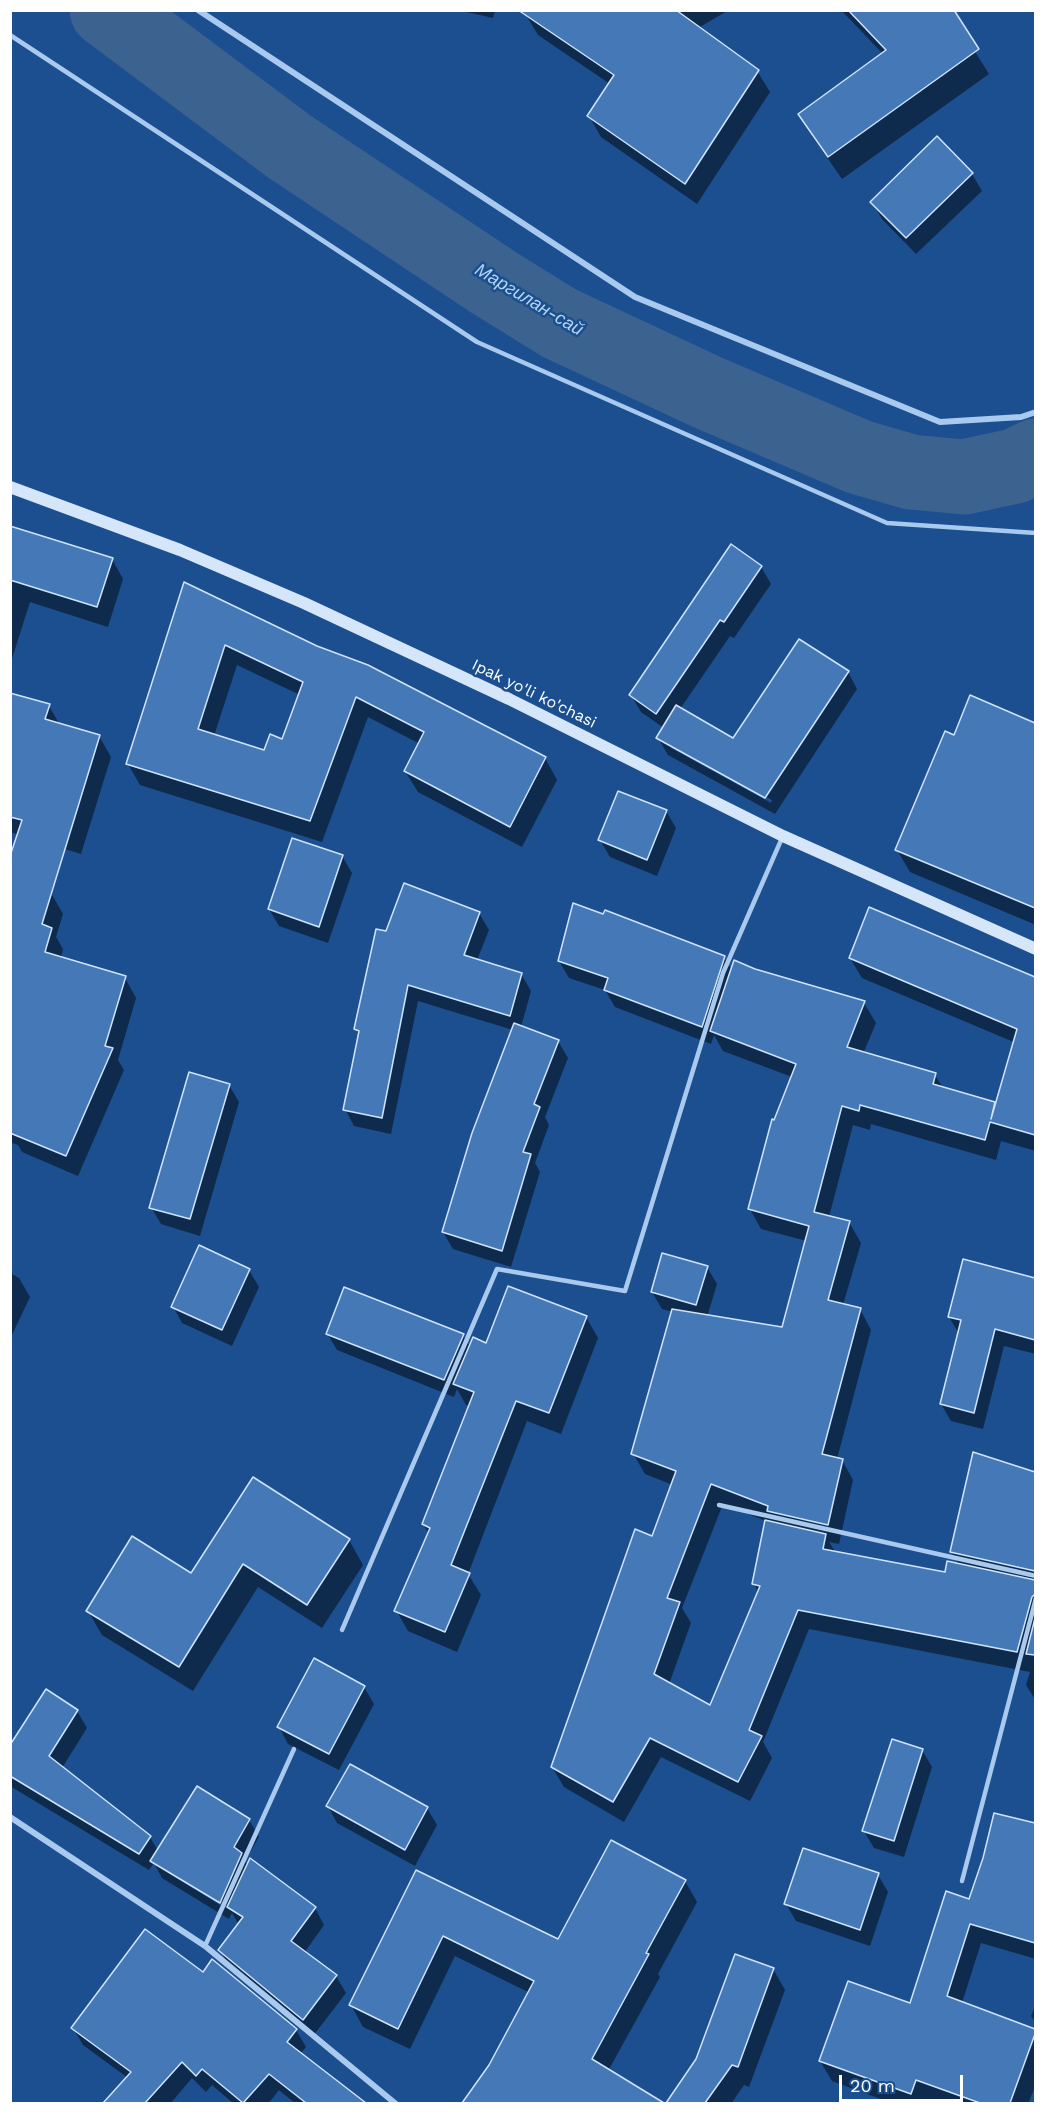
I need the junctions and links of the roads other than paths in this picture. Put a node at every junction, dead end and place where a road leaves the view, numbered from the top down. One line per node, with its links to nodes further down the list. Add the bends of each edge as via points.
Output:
1 (198, 10): 3 (street, via 635,297 940,422 1022,417)
2 (10, 35): 5 (lane, via 477,342 887,523)
3 (1035, 412)
4 (10, 487): 6 (main road, Ipak yo'li ko'chasi, via 180,550 304,603 509,699)
5 (1035, 533)
6 (783, 836): 7 (main road, Ipak yo'li ko'chasi); 11 (lane, via 723,973 624,1291 497,1269)
7 (1035, 949)
8 (719, 1505): 9 (lane)
9 (1035, 1576)
10 (1035, 1598): 14 (lane)
11 (342, 1630)
12 (294, 1749): 15 (lane)
13 (10, 1817): 15 (street)
14 (962, 1881)
15 (205, 1946): 16 (street)
16 (396, 2103)

